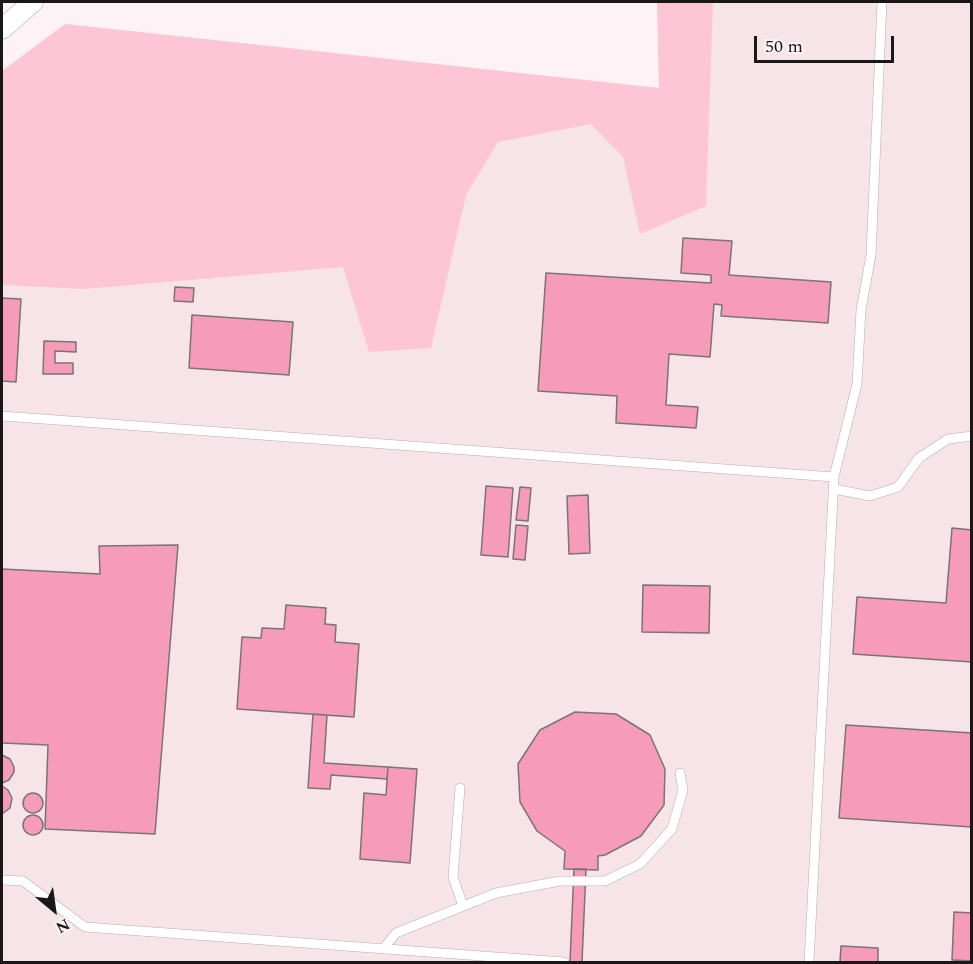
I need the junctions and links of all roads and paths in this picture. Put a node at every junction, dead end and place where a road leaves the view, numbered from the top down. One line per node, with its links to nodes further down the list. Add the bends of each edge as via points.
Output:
1 (33, 2): 3 (street)
2 (882, 2): 6 (lane, via 871,255 861,310 857,384)
3 (2, 29)
4 (2, 416): 6 (lane)
5 (972, 436): 7 (lane, via 948,439 919,459 898,488 870,496)
6 (834, 477): 7 (lane)
7 (834, 489): 14 (lane)
8 (680, 772): 11 (lane, via 683,790 672,829 640,864 605,881 560,881 496,893)
9 (460, 788): 11 (lane, via 453,877)
10 (2, 880): 12 (lane, via 23,881 86,927)
11 (463, 906): 12 (lane, via 396,933)
12 (383, 949): 13 (lane)
13 (564, 963)
14 (809, 963)

